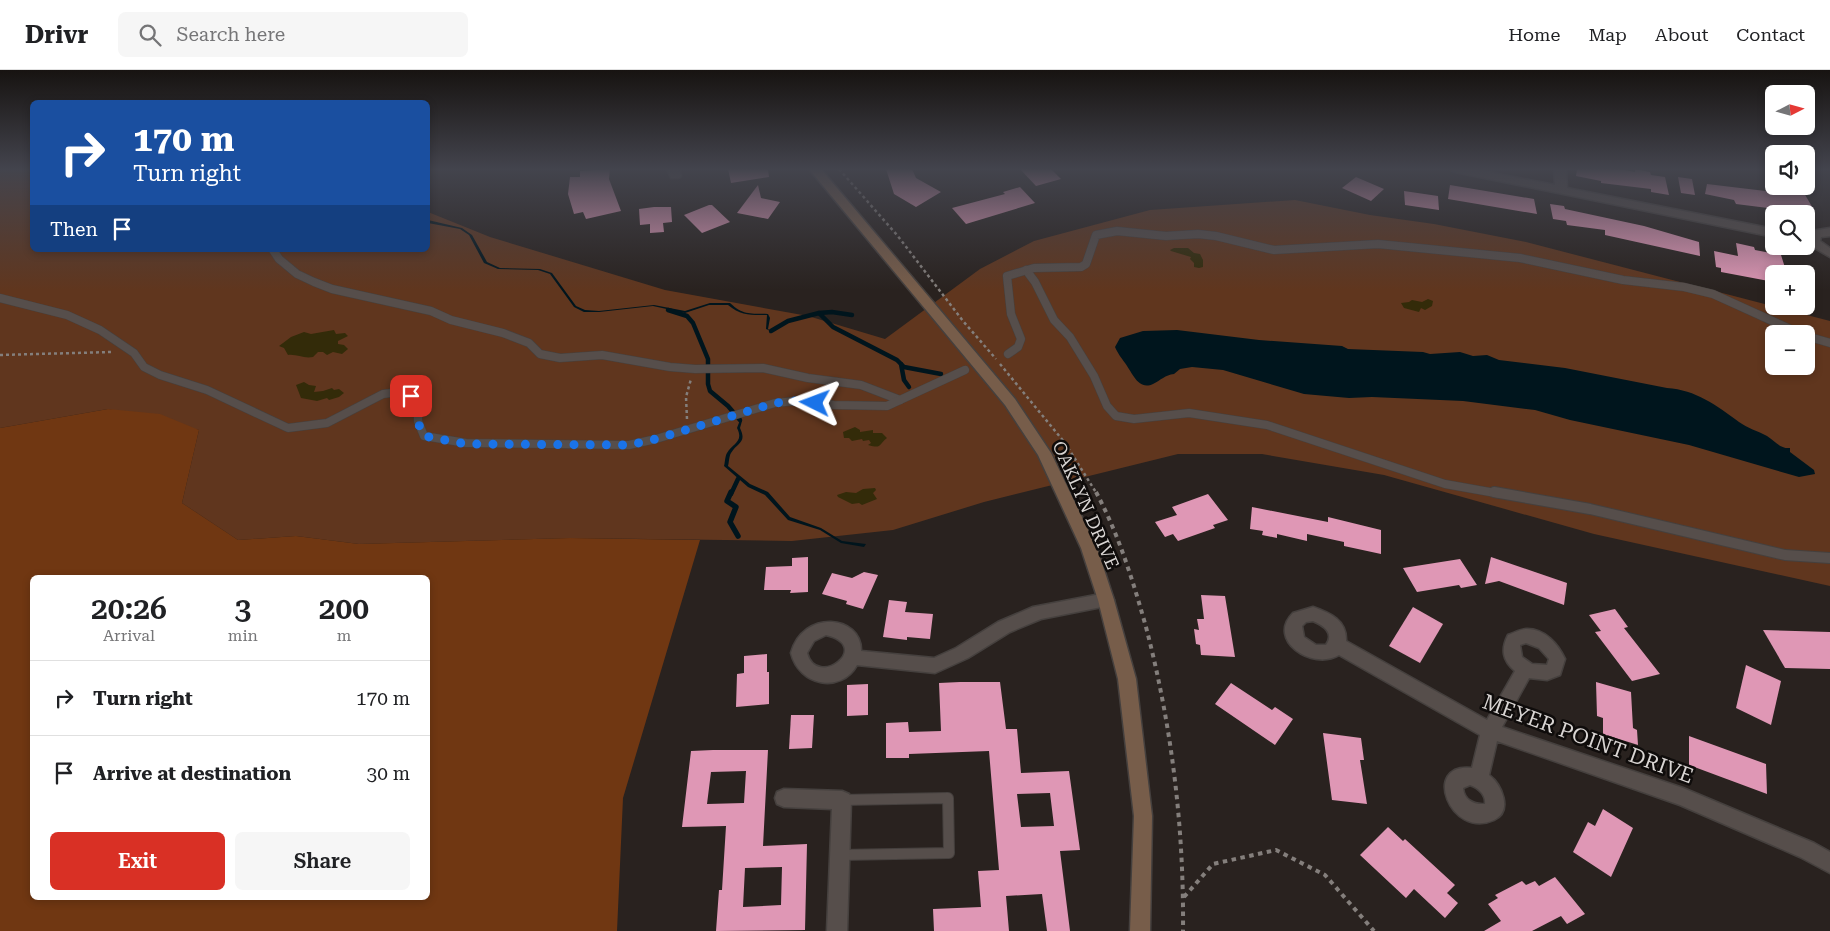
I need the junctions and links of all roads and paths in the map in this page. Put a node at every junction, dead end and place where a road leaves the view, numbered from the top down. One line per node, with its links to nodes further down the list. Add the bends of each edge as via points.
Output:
1 (849, 209): 22 (street, OAKLYN DRIVE, via 1010,402 1048,461 1089,548)
2 (1655, 209): 3 (street)
3 (1765, 231)
4 (1830, 232): 5 (street)
5 (1815, 236)
6 (1815, 243): 8 (street)
7 (274, 252): 17 (lane, via 297,274 332,289 370,296 503,333 529,343 540,354 560,358 602,355)
8 (1830, 252)
9 (1026, 270): 11 (lane, via 1081,267 1086,264 1096,235 1117,231 1166,236 1216,236 1274,250 1360,244 1443,249 1536,260 1623,280 1698,290 1736,302); 16 (lane, via 1007,276 1011,314 1021,339 1018,347); 21 (lane, via 1116,416 1134,419 1189,413 1267,425 1445,484 1590,508 1785,555)
10 (0, 298): 14 (lane, via 67,316 100,330)
11 (1779, 325)
12 (1815, 339): 13 (lane)
13 (1830, 343)
14 (134, 352): 15 (path); 20 (lane, via 144,366 160,375 207,390 288,428 327,423 383,394 399,392 411,396 418,405 416,416 424,436 466,444 629,445)
15 (0, 354)
16 (1008, 354)
17 (695, 369): 19 (lane, via 763,368 861,385); 20 (path, via 686,397)
18 (965, 370): 19 (lane)
19 (900, 400): 20 (lane, via 887,406 796,401 775,403)
20 (690, 429)
21 (1830, 558)
22 (1106, 600): 24 (street, via 1040,612 935,666); 34 (street, OAKLYN DRIVE, via 1127,679 1144,816)
23 (1337, 645): 26 (street, MEYER POINT DRIVE)
24 (853, 656)
25 (1525, 669): 26 (street)
26 (1490, 731): 27 (street); 31 (street, MEYER POINT DRIVE, via 1683,797)
27 (1479, 779)
28 (784, 798): 29 (street)
29 (842, 800): 30 (street); 30 (lane, via 948,798 949,853)
30 (840, 855): 33 (street)
31 (1830, 862)
32 (1184, 898): 35 (path, via 1214,864 1276,850 1325,875)
33 (837, 931)
34 (1140, 931)
35 (1374, 931)

